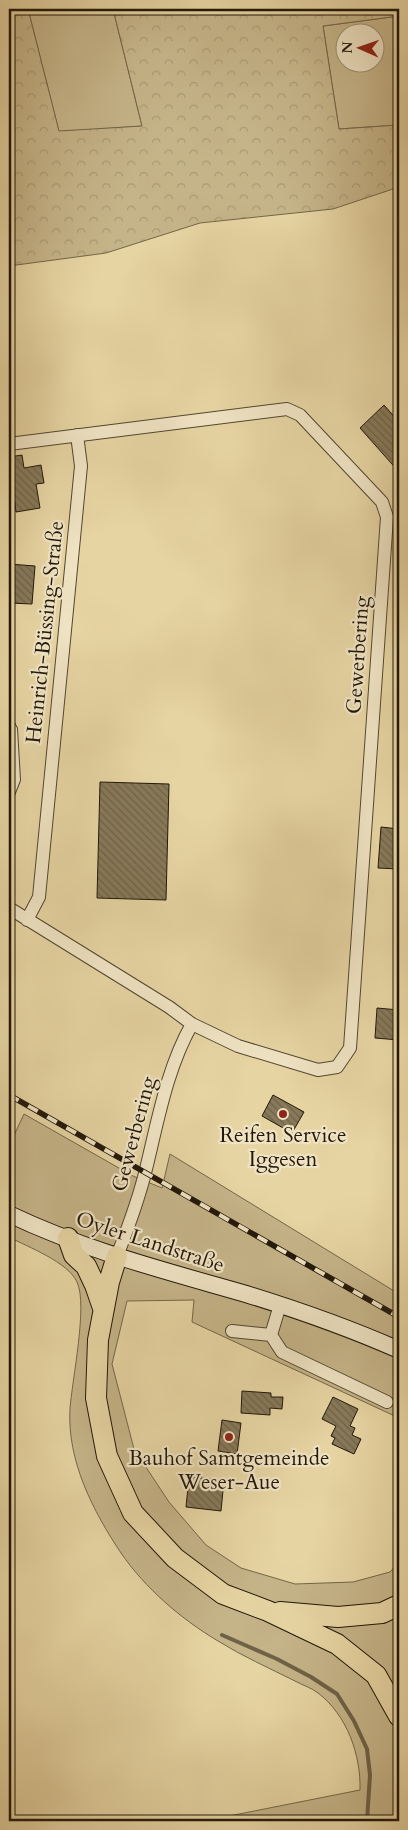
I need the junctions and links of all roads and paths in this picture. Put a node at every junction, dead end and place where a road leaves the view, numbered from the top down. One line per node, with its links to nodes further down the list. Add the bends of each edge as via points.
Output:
1 (77, 435): 2 (street, Gewerbering); 6 (street, Heinrich-Büssing-Straße, via 81,466 40,888); 7 (street, Gewerbering, via 287,409 300,415 376,495 388,517 350,1048 337,1067 318,1070 238,1046)
2 (9, 444)
3 (9, 720): 4 (lane, via 14,729 17,780)
4 (9, 800)
5 (9, 908): 6 (street, Gewerbering)
6 (28, 920): 7 (street, Gewerbering)
7 (192, 1024): 10 (street, Gewerbering, via 180,1044 130,1225)
8 (9, 1214): 9 (main road, Oyler Landstraße)
9 (68, 1238): 10 (main road, Oyler Landstraße); 12 (highway, via 74,1255 89,1272)
10 (117, 1256): 11 (main road, Oyler Landstraße); 12 (highway)
11 (280, 1305): 14 (street); 15 (main road, Oyler Landstraße)
12 (103, 1310): 18 (highway, via 98,1340 96,1398 107,1456 134,1513 175,1558 223,1594)
13 (232, 1331): 14 (street)
14 (271, 1335): 16 (street, via 282,1352)
15 (399, 1350)
16 (387, 1402)
17 (399, 1604): 18 (highway, via 382,1613 338,1617)
18 (268, 1611): 19 (highway, via 337,1644 376,1675)
19 (399, 1716)

